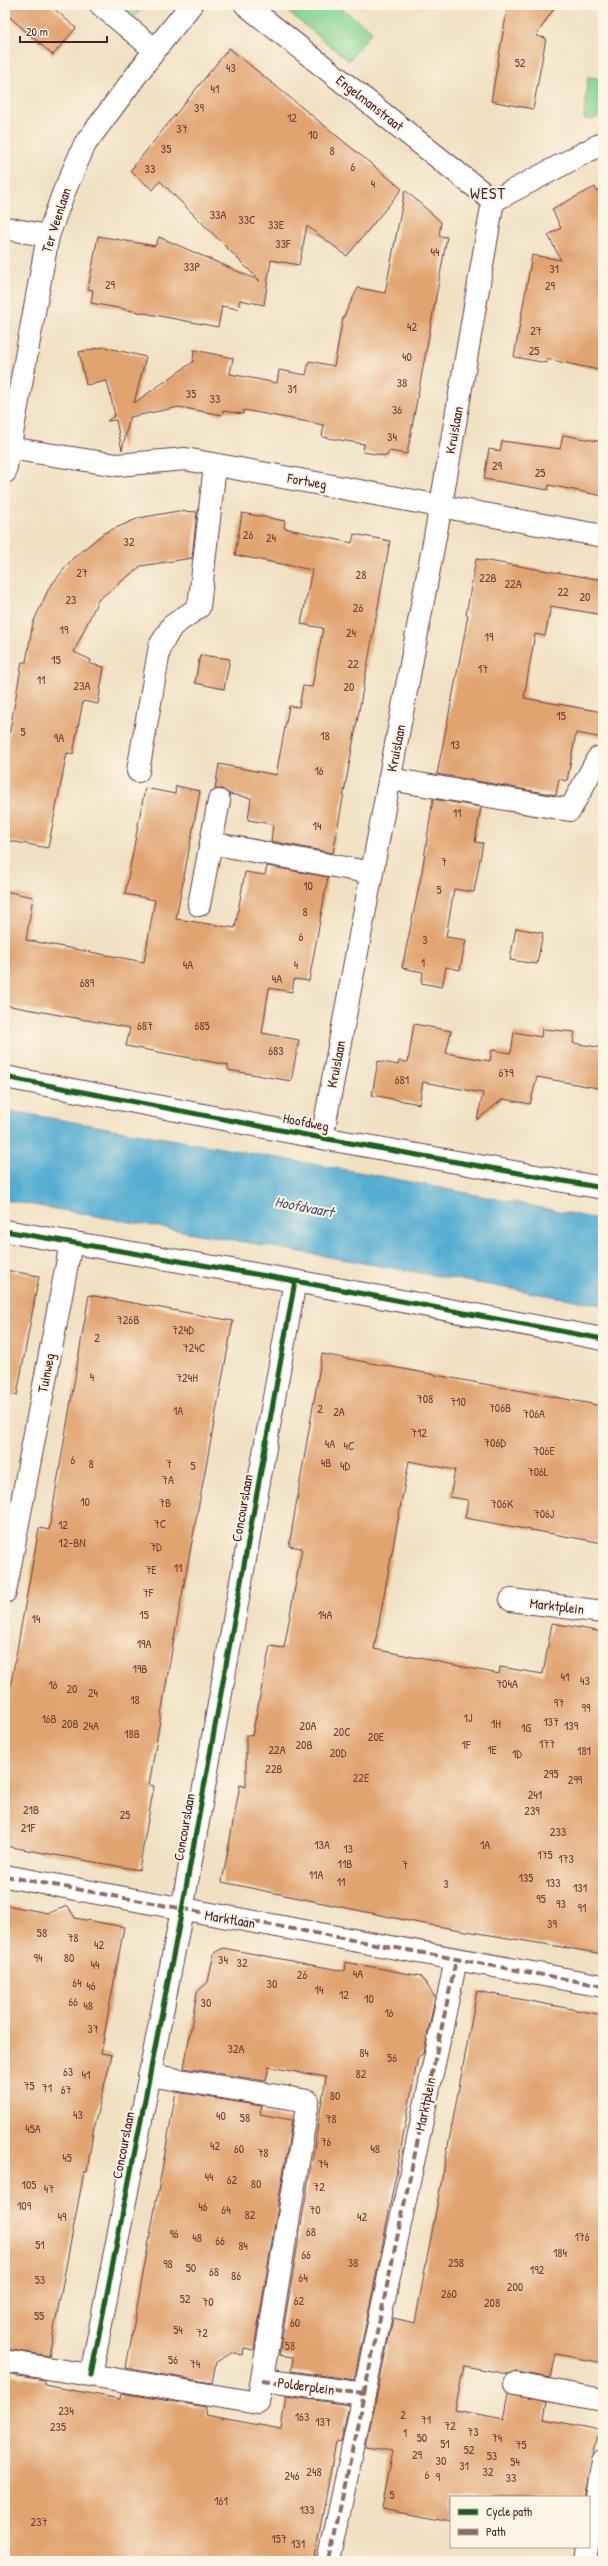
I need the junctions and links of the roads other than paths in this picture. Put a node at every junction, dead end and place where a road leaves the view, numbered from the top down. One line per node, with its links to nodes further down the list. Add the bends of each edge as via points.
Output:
1 (101, 5): 4 (street)
2 (191, 5): 4 (street, Ter Veenlaan)
3 (246, 5): 6 (street, Engelmanstraat)
4 (155, 50): 8 (street, Ter Veenlaan, via 85,144)
5 (603, 143): 6 (street)
6 (493, 201): 12 (street, Kruislaan)
7 (5, 228): 8 (street)
8 (48, 236): 9 (street, Ter Veenlaan)
9 (9, 448): 10 (street, Fortweg, via 117,465 185,459); 11 (street, Ter Veenlaan)
10 (215, 465): 12 (street, Fortweg); 15 (street, via 199,607 172,626 160,646)
11 (5, 472)
12 (442, 505): 13 (street, Fortweg); 16 (street, Kruislaan)
13 (603, 536)
14 (603, 759): 16 (street, Kruislaan, via 598,758 570,810)
15 (138, 771)
16 (390, 779): 19 (street, Kruislaan)
17 (218, 801): 18 (street)
18 (211, 843): 19 (street); 20 (street)
19 (372, 873): 22 (street, Kruislaan)
20 (199, 905)
21 (5, 1077): 22 (street, Hoofdweg)
22 (322, 1138): 23 (street, Hoofdweg)
23 (603, 1188)
24 (5, 1231): 25 (street)
25 (70, 1243): 26 (street); 28 (street, Tuinweg)
26 (295, 1281): 27 (street); 33 (street, Concourslaan)
27 (603, 1339)
28 (13, 1502): 29 (street, Tuinweg)
29 (5, 1592)
30 (511, 1600): 31 (street, Marktplein)
31 (603, 1612)
32 (5, 1876): 33 (street, Marktlaan)
33 (182, 1910): 34 (street, Marktlaan); 36 (street, Concourslaan)
34 (456, 1960): 35 (street); 41 (street, Marktplein)
35 (603, 1986)
36 (149, 2075): 38 (street, Concourslaan); 39 (street, via 308,2101)
37 (5, 2361): 38 (street, Polderplein)
38 (91, 2375): 39 (street, Polderplein, via 258,2403)
39 (262, 2380): 41 (street, Polderplein)
40 (515, 2384): 42 (street)
41 (364, 2394): 46 (street)
42 (603, 2400)
43 (603, 2461): 44 (street)
44 (590, 2536)
45 (588, 2548): 47 (street)
46 (329, 2561)
47 (586, 2561)

